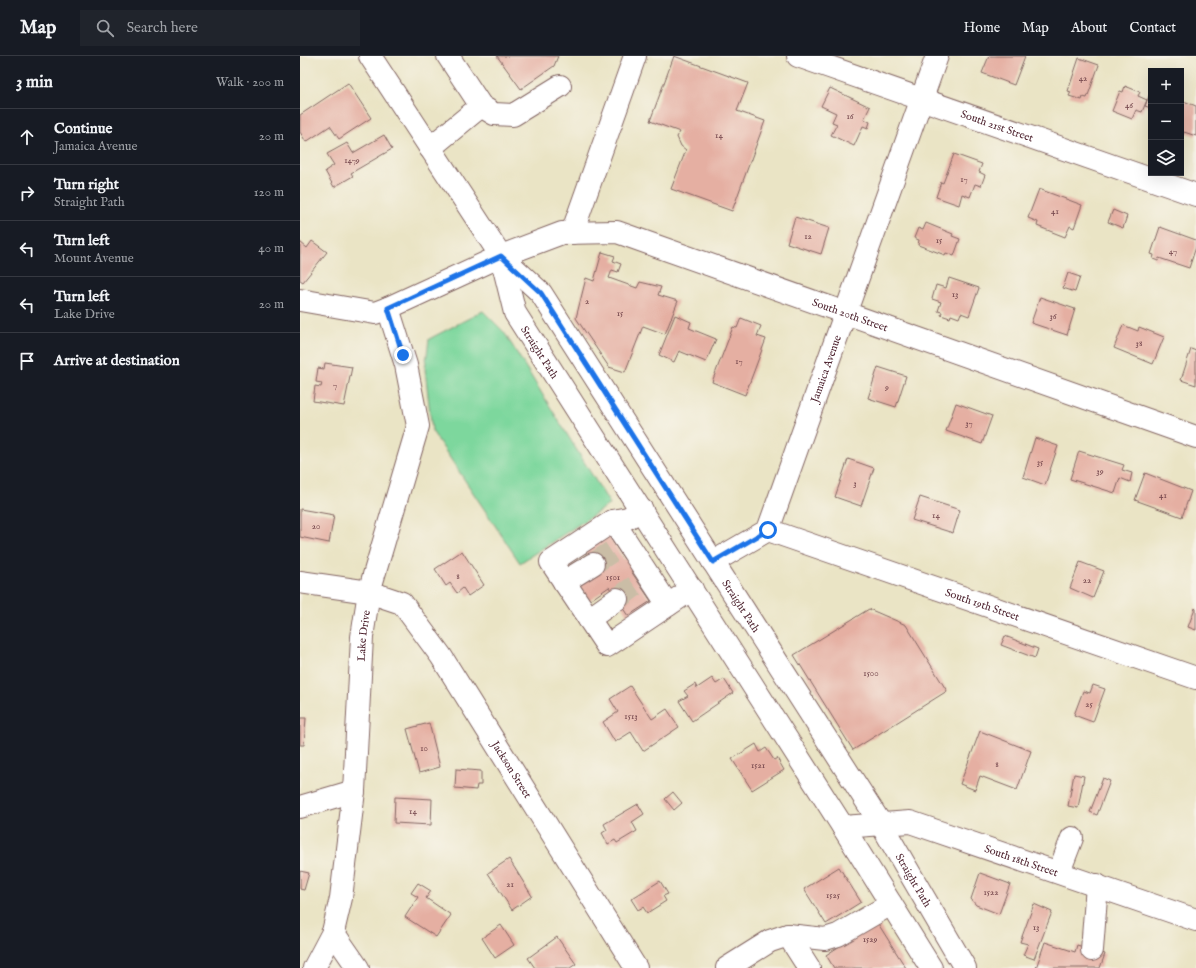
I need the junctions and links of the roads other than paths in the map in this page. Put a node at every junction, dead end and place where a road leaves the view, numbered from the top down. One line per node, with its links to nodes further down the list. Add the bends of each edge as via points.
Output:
1 (370, 56): 9 (street, Straight Path)
2 (448, 56): 8 (street)
3 (635, 56): 11 (street)
4 (798, 56): 7 (street, South 21st Street)
5 (937, 56): 7 (street, Jamaica Avenue)
6 (560, 86): 8 (street, via 513,116 494,114)
7 (921, 99): 10 (street, South 21st Street); 15 (street, Jamaica Avenue)
8 (481, 106): 9 (street)
9 (430, 148): 12 (street, Straight Path)
10 (1196, 196)
11 (572, 233): 12 (street, South 20th Street, via 562,234); 15 (street, South 20th Street, via 617,232)
12 (501, 256): 14 (street, South 20th Street); 17 (street, Straight Path, via 515,313); 20 (street, Straight Path, via 541,293)
13 (300, 300): 14 (street, South 20th Street, via 375,313)
14 (388, 308): 25 (street, Lake Drive, via 406,365 418,426)
15 (846, 313): 16 (street, South 20th Street); 19 (street, Jamaica Avenue)
16 (1196, 437)
17 (642, 510): 18 (street, via 628,518); 24 (street, Straight Path)
18 (613, 521): 23 (street, via 551,562); 27 (street, via 622,545 644,580)
19 (768, 530): 20 (street); 29 (street, South 19th Street)
20 (713, 562): 32 (street, Straight Path)
21 (593, 564): 23 (street)
22 (300, 582): 25 (street, Jackson Street)
23 (564, 582): 28 (street)
24 (692, 589): 27 (street); 33 (street, Straight Path)
25 (369, 592): 30 (street, Lake Drive, via 362,637); 44 (street, Jackson Street, via 402,603 441,656)
26 (617, 599): 28 (street)
27 (668, 605): 28 (street, via 607,646)
28 (589, 619)
29 (1196, 678)
30 (354, 791): 31 (street); 39 (street, Lake Drive, via 341,898)
31 (300, 807)
32 (881, 824): 33 (street, South 18th Street); 35 (street, South 18th Street, via 910,822); 48 (street, Straight Path)
33 (843, 827): 37 (street, Straight Path)
34 (1072, 838): 35 (street)
35 (1059, 872): 36 (street, South 18th Street)
36 (1096, 885): 38 (street, South 18th Street); 41 (street)
37 (891, 904): 40 (street, via 838,935 825,939); 47 (street, Straight Path)
38 (1196, 920)
39 (333, 932): 42 (street, Lake Drive); 43 (street)
40 (779, 938): 45 (street); 46 (street)
41 (1092, 950)
42 (314, 968)
43 (358, 968)
44 (636, 968)
45 (727, 968)
46 (809, 968)
47 (931, 968)
48 (965, 968)

